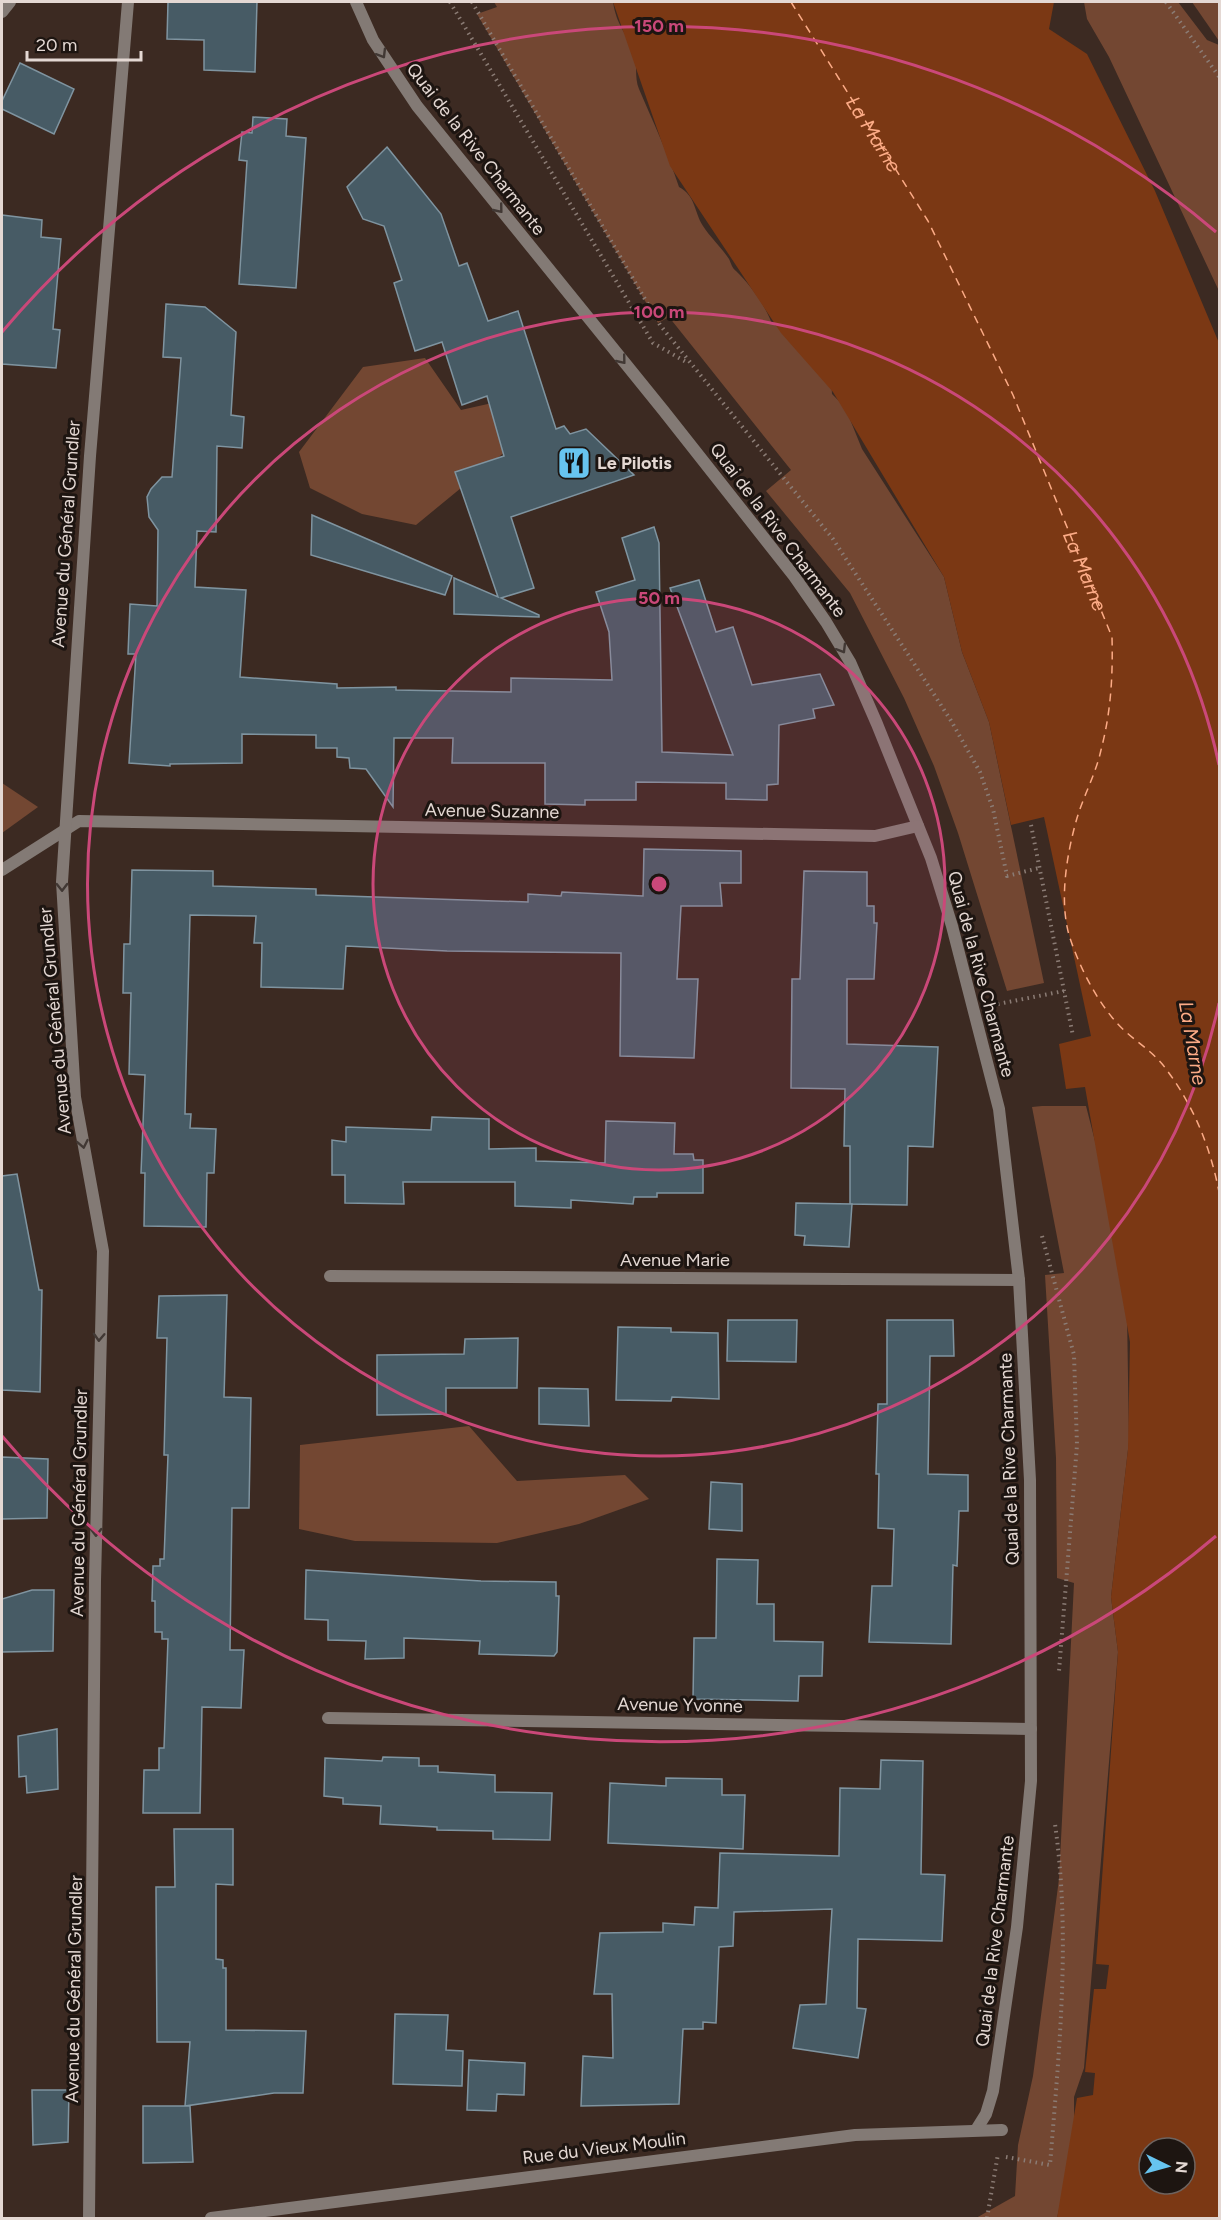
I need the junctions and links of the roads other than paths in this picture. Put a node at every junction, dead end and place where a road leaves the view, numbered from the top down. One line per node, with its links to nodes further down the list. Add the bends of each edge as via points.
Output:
1 (10, 2): 4 (street)
2 (128, 2): 6 (street, Avenue du Général Grundler, via 90,456)
3 (356, 2): 5 (street, Quai de la Rive Charmante, one-way to 5, via 373,40 417,106 794,576 826,622 850,662)
4 (2, 12)
5 (918, 826): 6 (street, Avenue Suzanne, via 875,836 79,822); 9 (street, Quai de la Rive Charmante, via 966,977 999,1109)
6 (65, 829): 7 (street, Avenue Suzanne); 14 (street, Avenue du Général Grundler, one-way to 14, via 63,925 75,1097 103,1251 95,1581)
7 (2, 870)
8 (330, 1276): 9 (street, Avenue Marie)
9 (1019, 1280): 11 (street, Quai de la Rive Charmante, via 1030,1480)
10 (328, 1718): 11 (street, Avenue Yvonne)
11 (1031, 1729): 12 (street, Quai de la Rive Charmante, via 1027,1840 1017,1927 993,2091)
12 (976, 2130): 13 (street, Rue du Vieux Moulin); 15 (street, Rue du Vieux Moulin, via 855,2135)
13 (1002, 2130)
14 (89, 2218)
15 (211, 2218)

